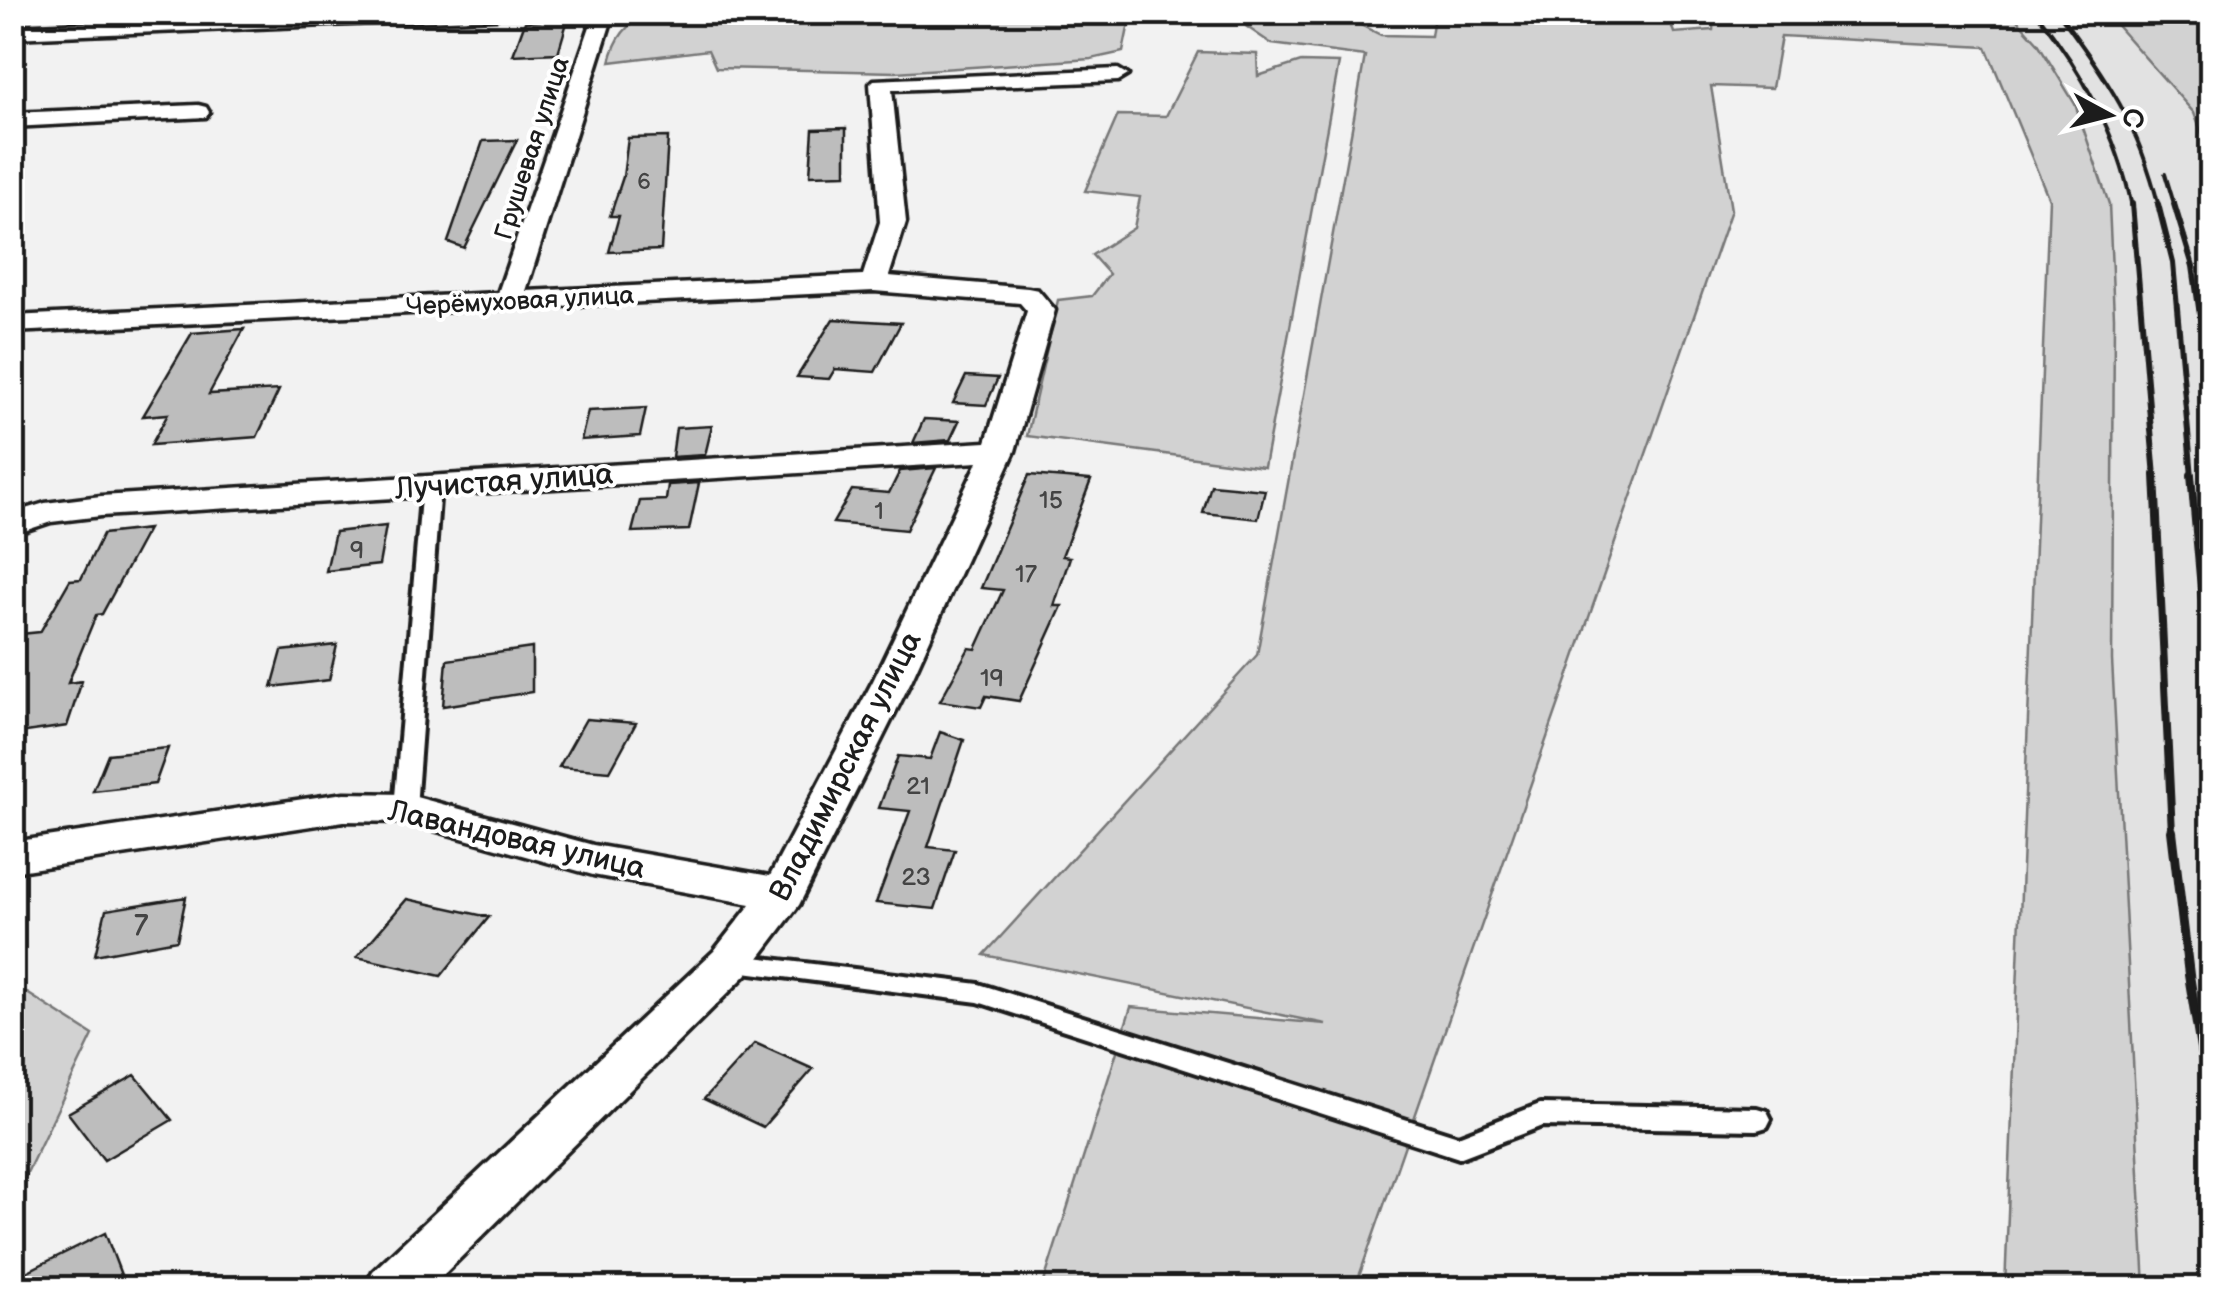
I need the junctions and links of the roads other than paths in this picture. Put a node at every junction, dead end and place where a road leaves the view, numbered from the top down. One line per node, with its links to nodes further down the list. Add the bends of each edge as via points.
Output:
1 (496, 12): 5 (street)
2 (605, 12): 12 (street, Грушевая улица)
3 (2144, 15): 4 (street)
4 (2212, 16)
5 (22, 32): 6 (street)
6 (12, 47)
7 (1118, 75): 10 (street, via 881,84 893,222)
8 (198, 112): 9 (street)
9 (12, 120)
10 (874, 284): 11 (street, Черёмуховая улица); 12 (street, Черёмуховая улица)
11 (1028, 296): 14 (street, Владимирская улица, via 1041,310)
12 (509, 301): 13 (street, Черёмуховая улица)
13 (12, 324)
14 (999, 451): 15 (street, Лучистая улица); 19 (street, Владимирская улица, via 892,682)
15 (431, 486): 16 (street, Лучистая улица, via 100,506); 17 (lane)
16 (12, 525)
17 (405, 808): 18 (street, Лавандовая улица, via 344,807); 19 (street, Лавандовая улица, via 593,860)
18 (12, 857)
19 (783, 894): 20 (street, Владимирская улица)
20 (730, 963): 21 (lane, via 979,993 1460,1147 1540,1115); 22 (street, Владимирская улица)
21 (1757, 1120)
22 (393, 1288)

